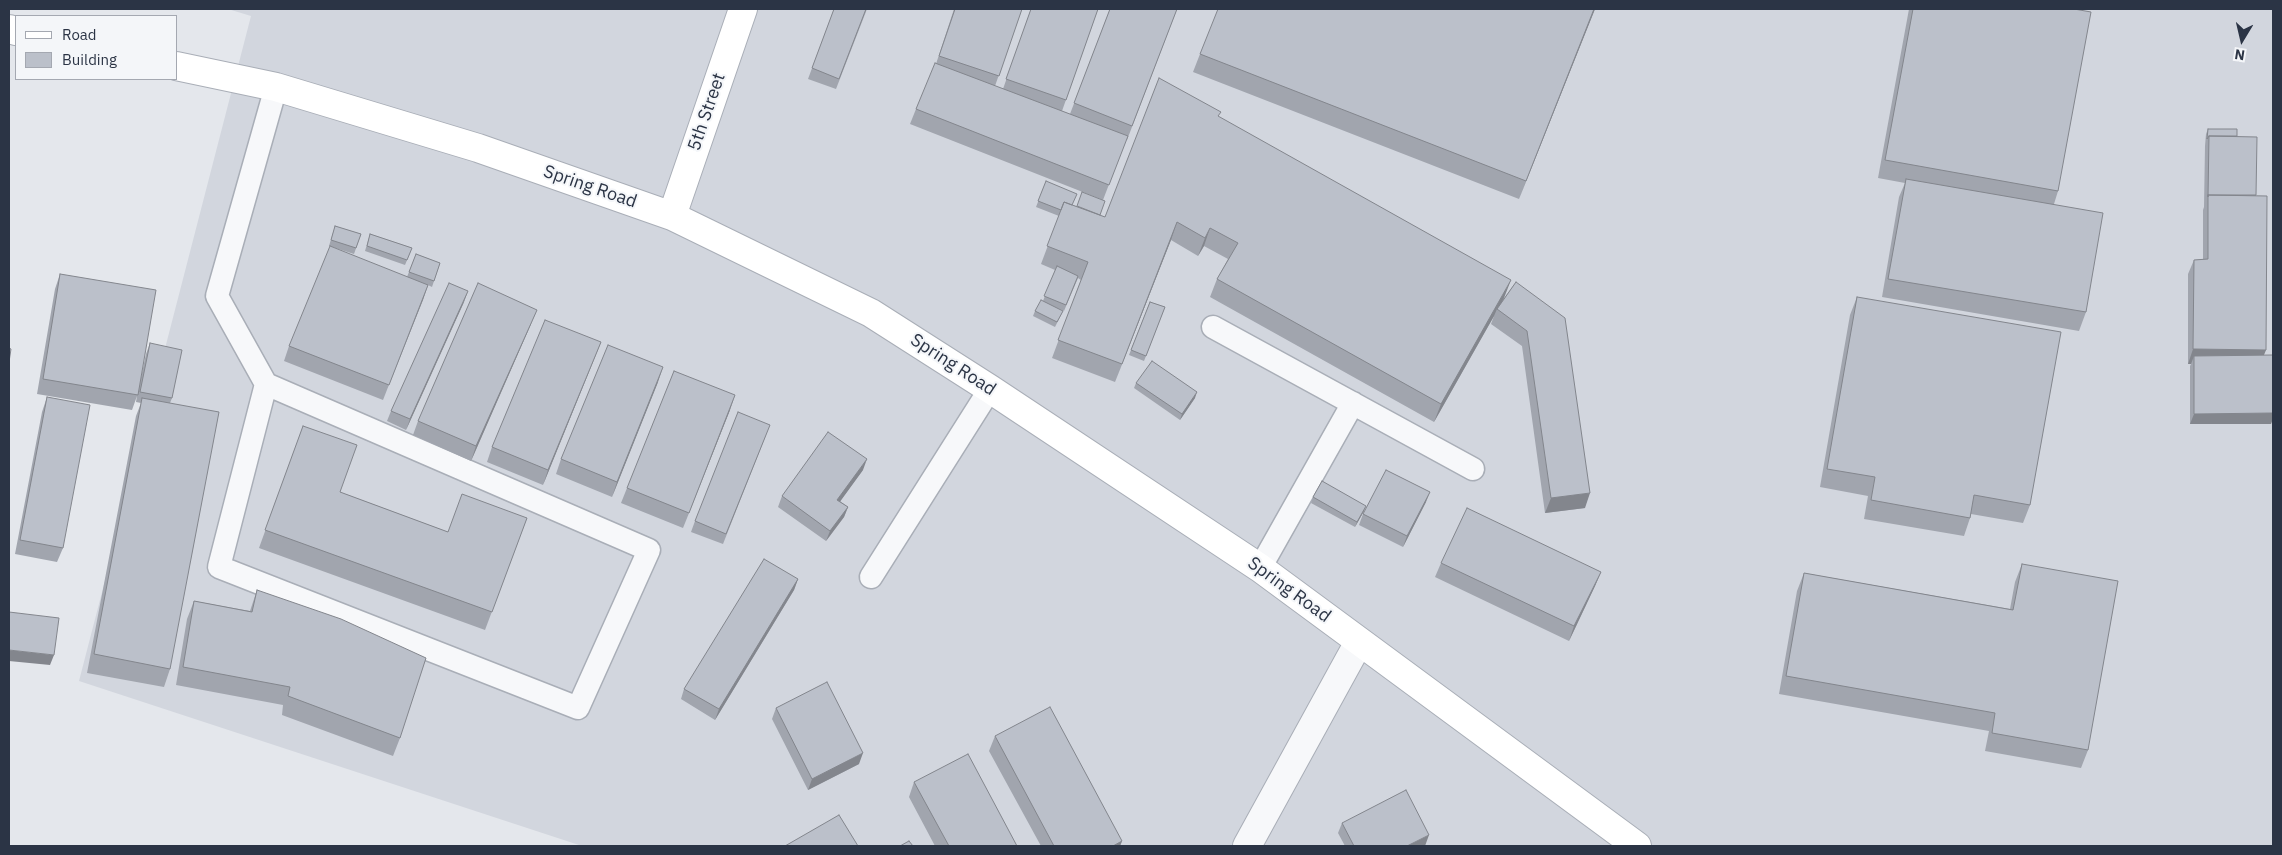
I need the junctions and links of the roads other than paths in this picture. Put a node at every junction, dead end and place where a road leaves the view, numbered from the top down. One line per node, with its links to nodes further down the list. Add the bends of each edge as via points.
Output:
1 (743, 9): 4 (main road, 5th Street)
2 (178, 66): 3 (main road, Spring Road)
3 (276, 87): 4 (main road, Spring Road, via 478,148); 6 (lane, via 217,296)
4 (672, 216): 7 (main road, Spring Road, via 870,312)
5 (1213, 327): 8 (lane)
6 (266, 384): 6 (lane, via 219,568 578,708 649,550)
7 (990, 389): 10 (main road, Spring Road); 11 (lane)
8 (1353, 403): 9 (lane); 10 (lane)
9 (1473, 469)
10 (1260, 568): 12 (main road, Spring Road)
11 (871, 577)
12 (1359, 642): 13 (street); 14 (main road, Spring Road)
13 (1247, 846)
14 (1637, 846)

